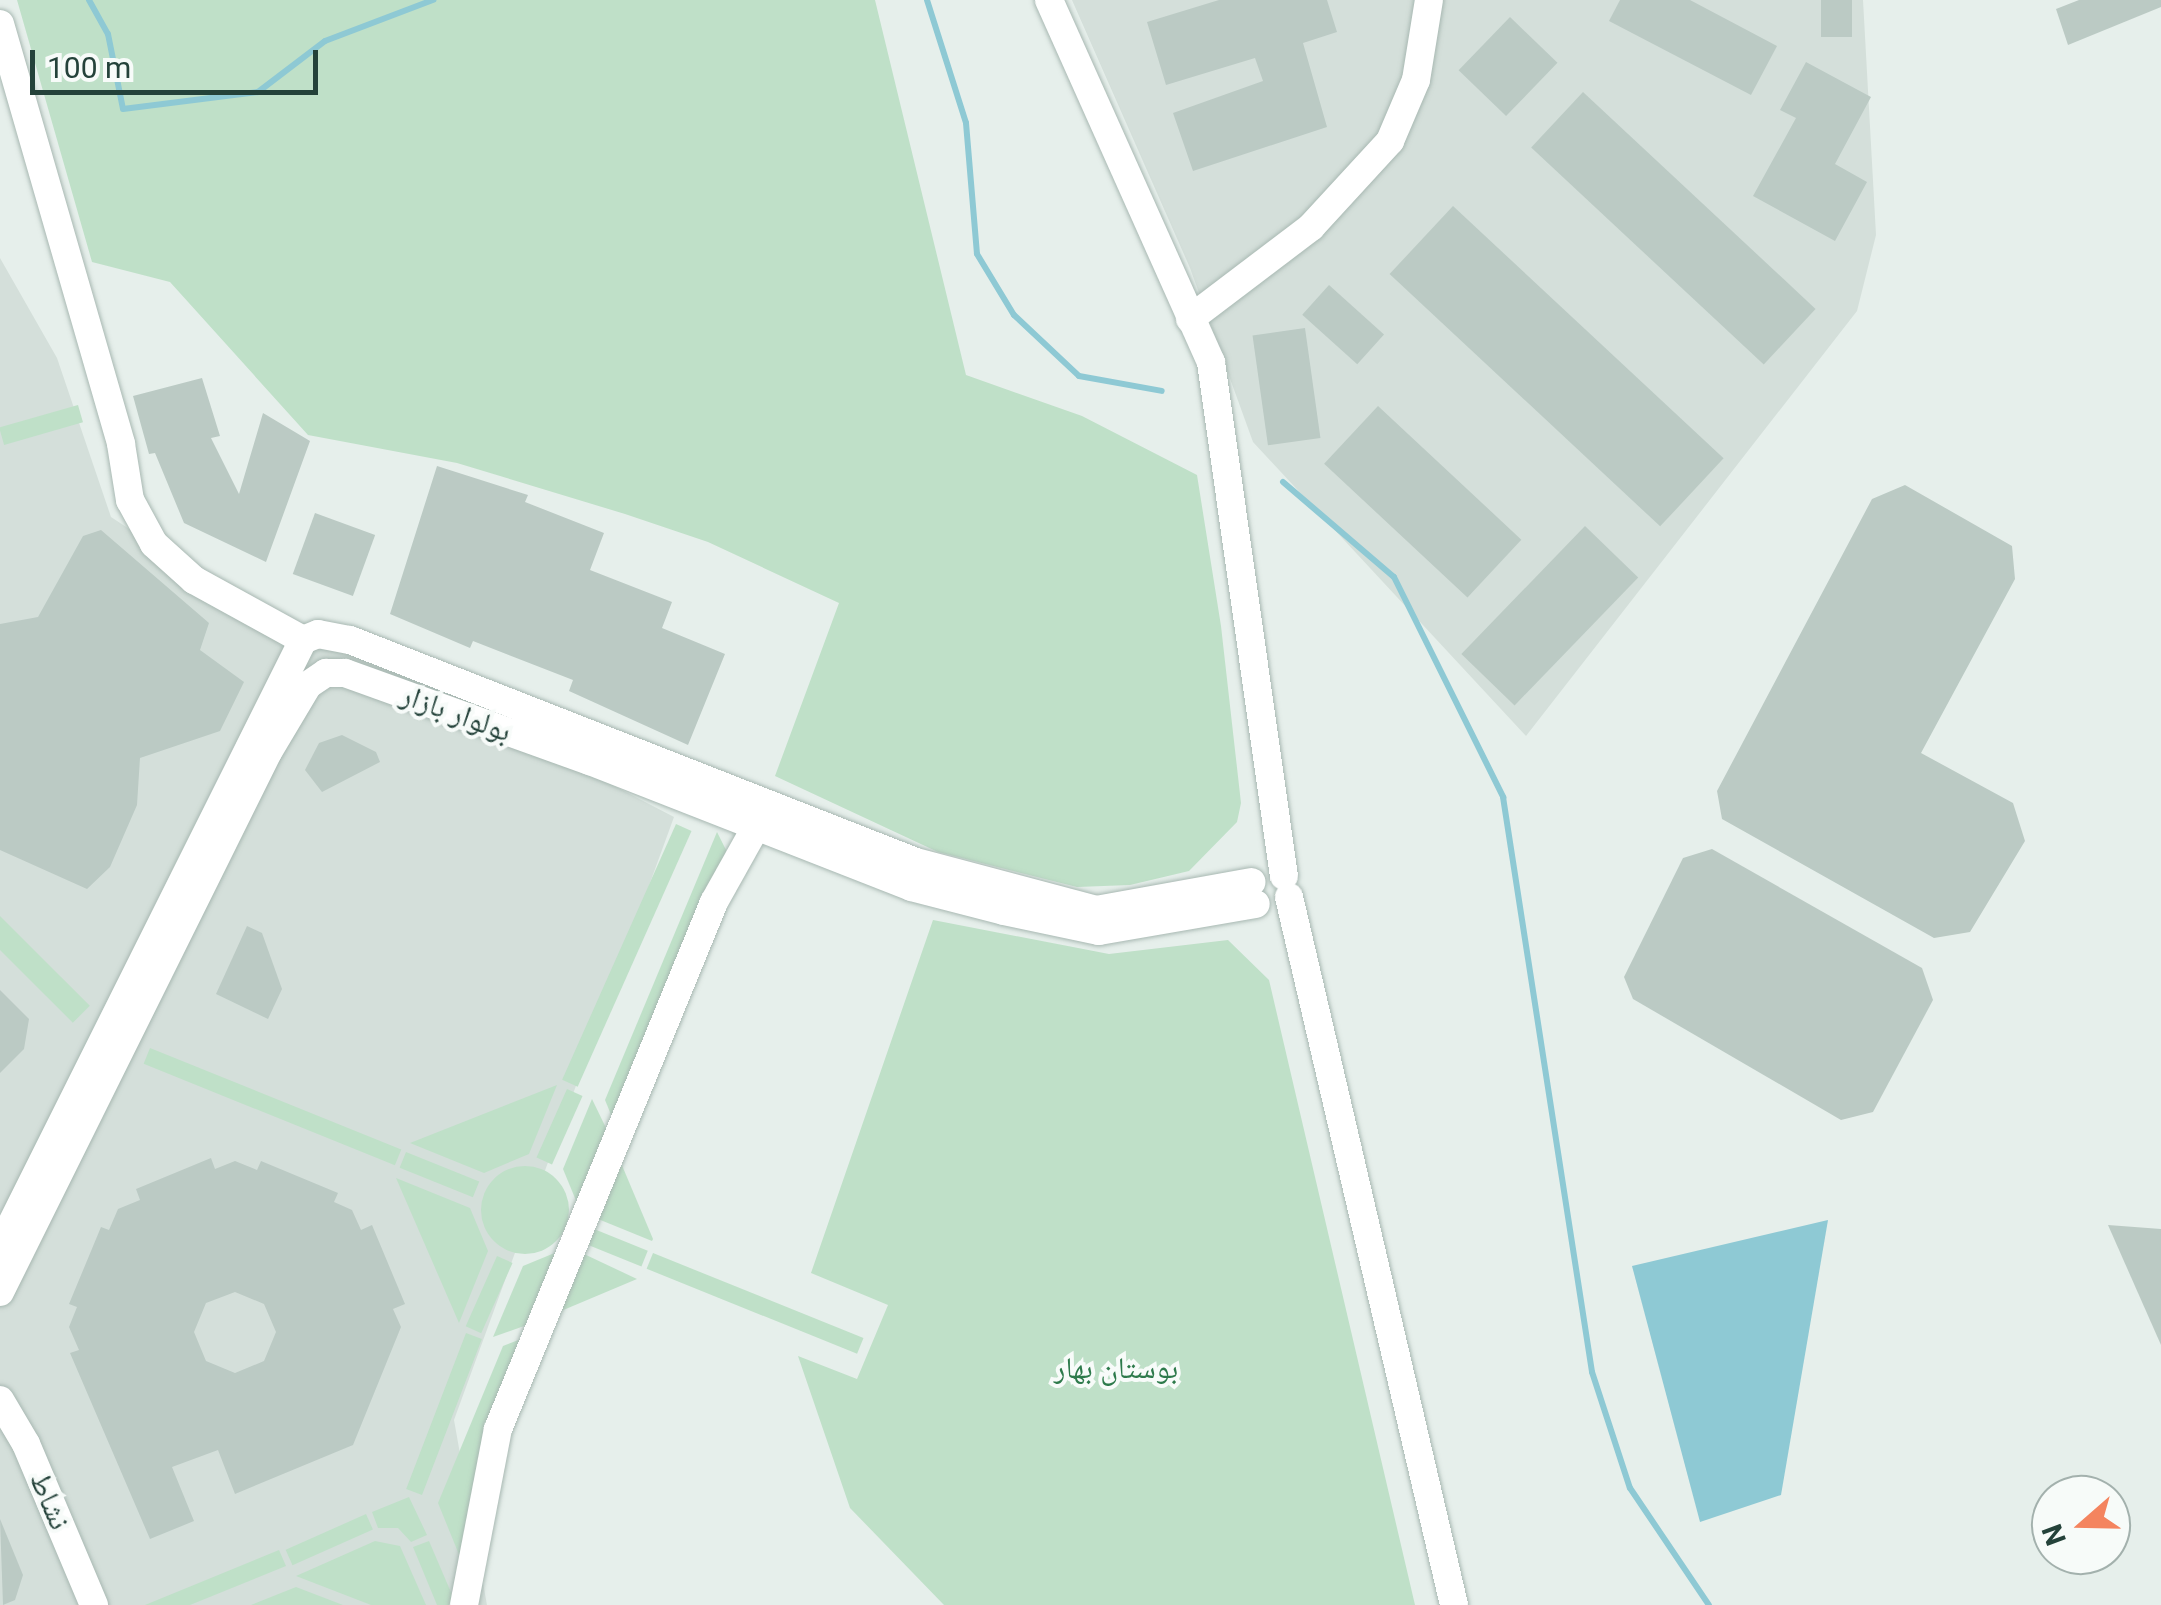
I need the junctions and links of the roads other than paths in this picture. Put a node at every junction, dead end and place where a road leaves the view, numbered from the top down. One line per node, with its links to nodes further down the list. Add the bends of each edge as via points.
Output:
1 (1049, 0): 4 (street)
2 (1429, 0): 4 (street, via 1416,80 1390,141 1311,227)
3 (0, 24): 5 (street, via 120,444 130,500 154,544 194,580)
4 (1190, 319): 7 (street)
5 (303, 640): 7 (street, via 330,634 350,640 841,834 1096,910); 8 (street)
6 (757, 826): 7 (street, بولوار بازار, via 911,888 1100,932); 9 (street, بولوار بازار, via 345,672 314,678 268,752); 12 (street, via 714,902 498,1430)
7 (1270, 890): 13 (street); 14 (street)
8 (0, 1247)
9 (0, 1292)
10 (0, 1400): 11 (street, نشاط, via 26,1444)
11 (94, 1605)
12 (464, 1605)
13 (1438, 1605)
14 (1454, 1605)

